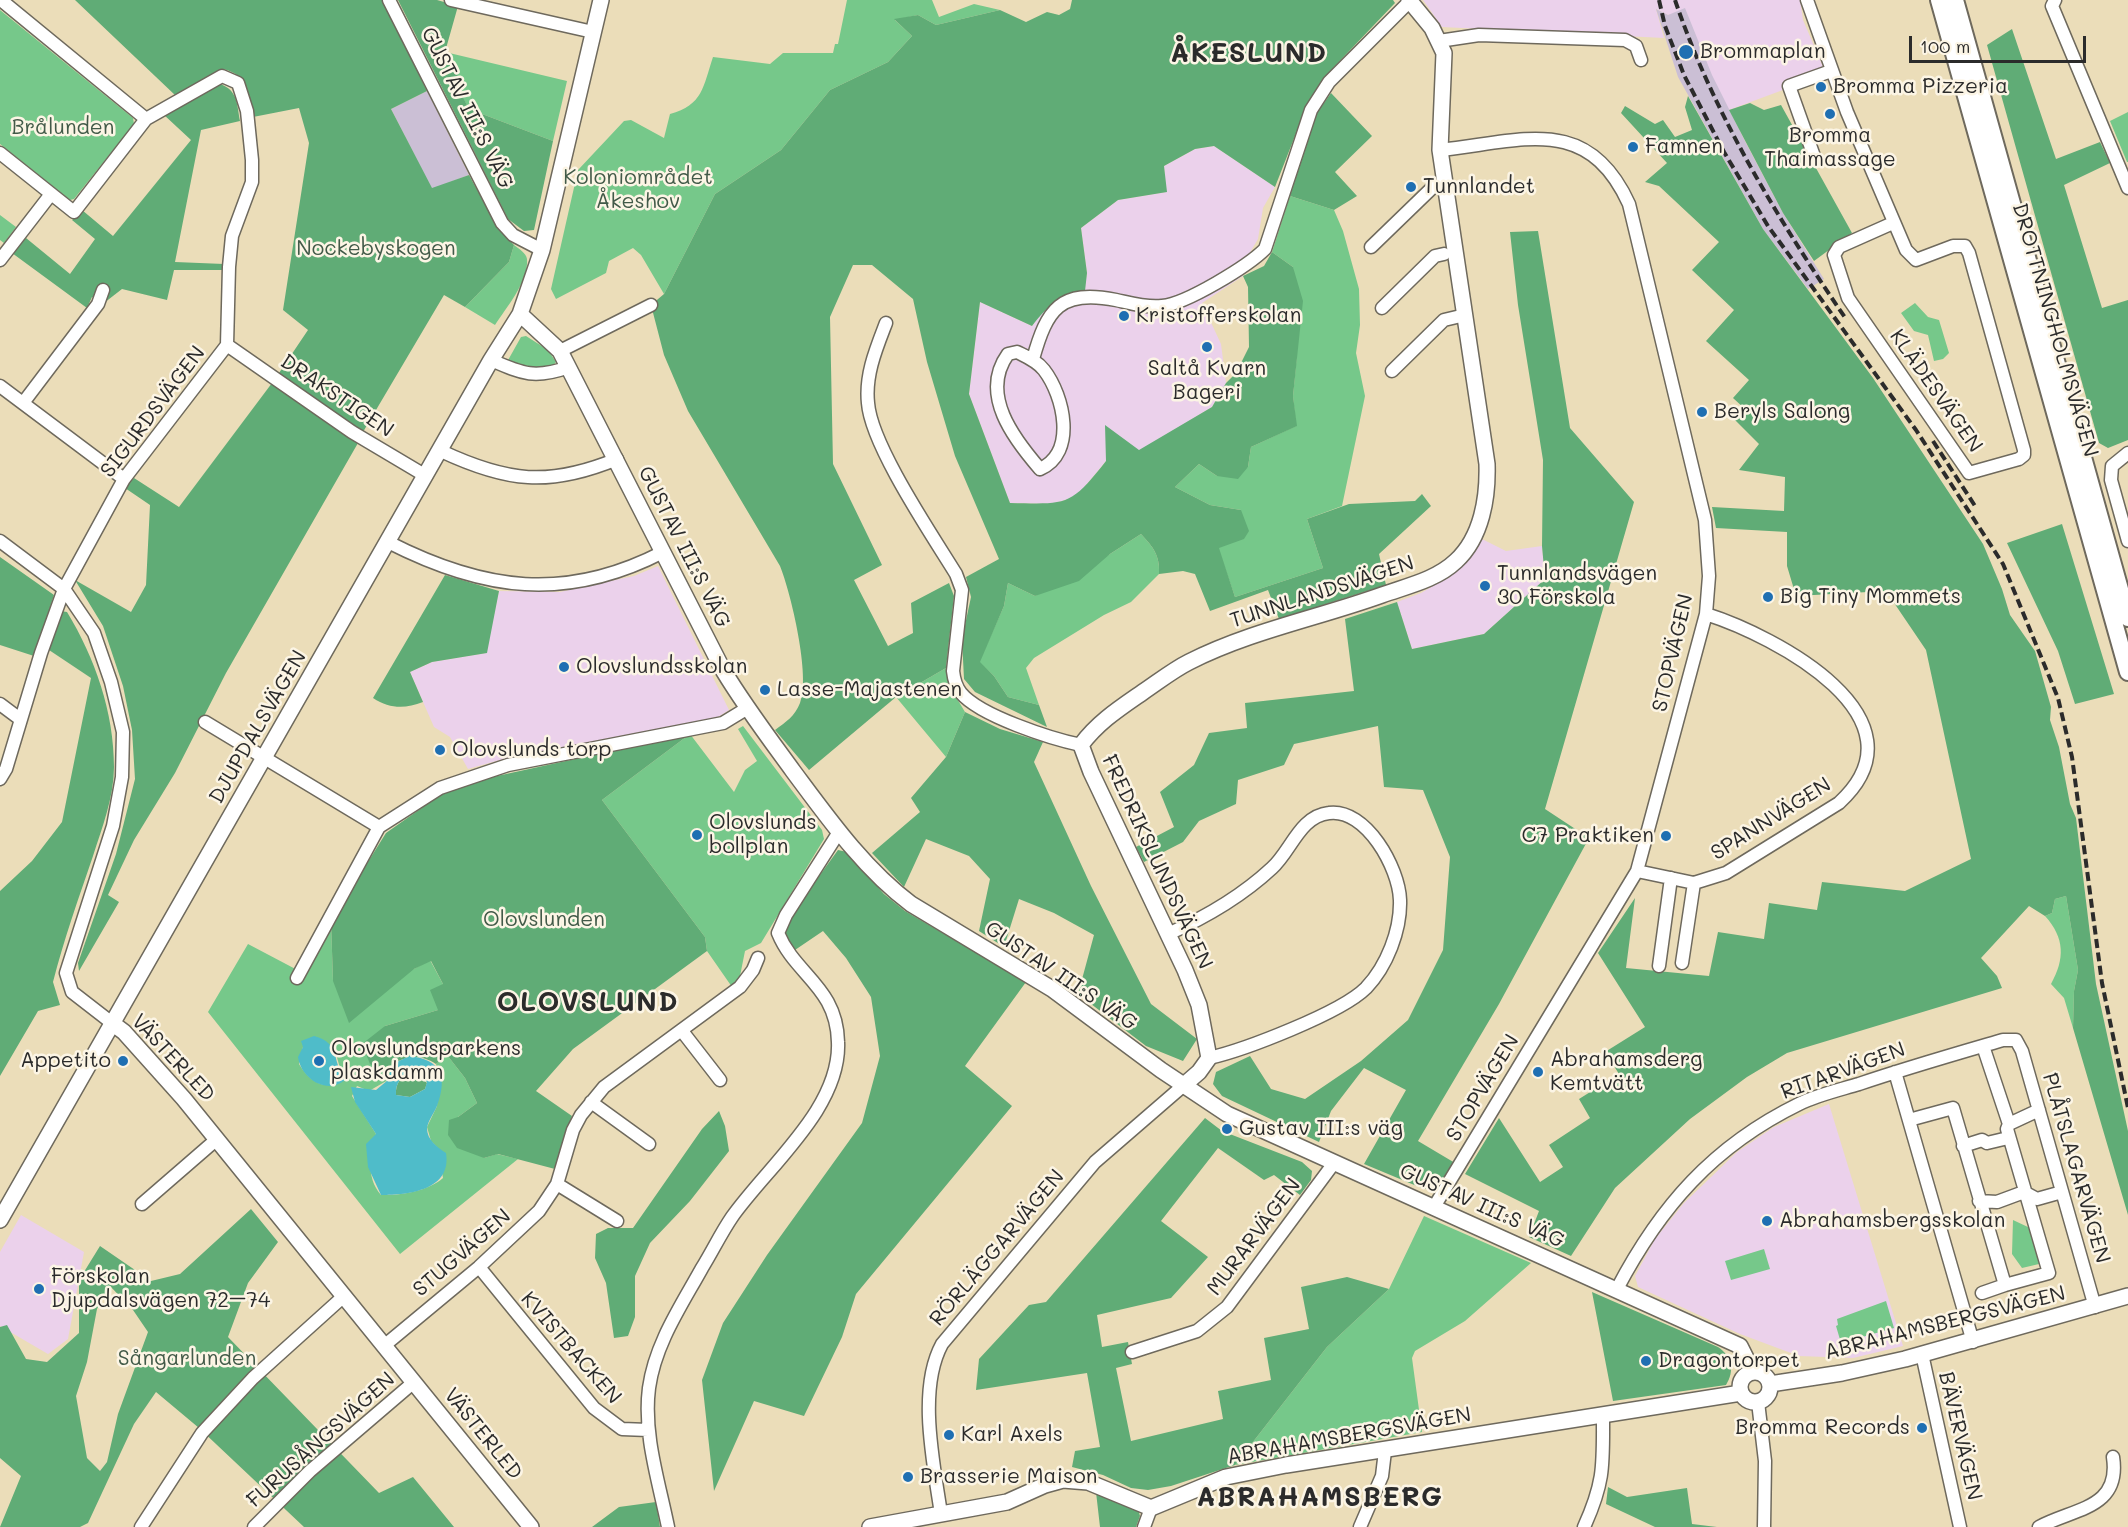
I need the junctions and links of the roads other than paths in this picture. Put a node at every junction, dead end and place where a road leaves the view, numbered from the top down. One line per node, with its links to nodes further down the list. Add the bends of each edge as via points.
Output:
1 (1, 0): 16 (street)
2 (389, 0): 25 (street, GUSTAV III:S VÄG, via 502,223 513,235)
3 (451, 0): 12 (street)
4 (601, 0): 12 (street, DJUPDALSVÄGEN)
5 (1807, 0): 11 (street, KLÄDESVÄGEN)
6 (1814, 0): 11 (street, KLÄDESVÄGEN)
7 (1940, 0): 54 (main road, DROTTNINGHOLMSVÄGEN)
8 (1955, 0): 53 (main road, DROTTNINGHOLMSVÄGEN)
9 (2055, 0): 21 (street, via 2052,6)
10 (1410, 1): 13 (street, TUNNLANDSVÄGEN); 36 (street, via 1329,82 1311,110 1265,249 1252,262 1179,302 1162,306 1101,297 1064,303 1053,309 1045,323)
11 (1812, 18): 15 (street, KLÄDESVÄGEN)
12 (593, 32): 25 (street, DJUPDALSVÄGEN)
13 (1439, 41): 14 (street, via 1479,35 1625,40 1636,46); 17 (street, TUNNLANDSVÄGEN, via 1444,53)
14 (1641, 60)
15 (1831, 70): 19 (street, via 1789,86); 23 (street, KLÄDESVÄGEN)
16 (146, 119): 22 (street, via 74,212); 34 (street, SIGURDSVÄGEN, via 222,76 238,83 247,111 252,182 232,236)
17 (1440, 150): 32 (street, TUNNLANDSVÄGEN); 52 (street, STOPVÄGEN, via 1557,139 1577,144 1596,156 1619,183 1629,204 1706,520)
18 (0, 153): 22 (street)
19 (1815, 159)
20 (1433, 187): 24 (street)
21 (2128, 188)
22 (51, 194): 27 (street)
23 (1893, 223): 23 (street, KLÄDESVÄGEN, via 1839,247 1834,255 1848,298 1969,473 2019,459 2024,450 1965,246 1953,246 1916,260 1906,250)
24 (1371, 247)
25 (542, 250): 31 (street, DJUPDALSVÄGEN)
26 (1444, 254): 30 (street, via 1435,256)
27 (0, 260)
28 (102, 290): 41 (street, via 98,304)
29 (651, 305): 35 (street)
30 (1382, 308)
31 (520, 314): 35 (street, GUSTAV III:S VÄG); 37 (street, DJUPDALSVÄGEN)
32 (1464, 315): 39 (street, via 1444,320); 59 (street, TUNNLANDSVÄGEN, via 1488,494 1471,539 1456,561 1426,580 1346,609 1252,636 1187,662 1114,712)
33 (886, 323): 59 (street, FREDRIKSLUNDSVÄGEN, via 868,379 868,405 881,446 962,590 955,682 962,694 993,714)
34 (227, 345): 45 (street, DRAKSTIGEN, via 352,432); 46 (street, SIGURDSVÄGEN)
35 (560, 351): 38 (street, GUSTAV III:S VÄG)
36 (1033, 359): 36 (street, via 1054,387 1064,421 1058,456 1040,469 1017,442 1001,414 998,377 1008,354 1017,352)
37 (491, 360): 38 (street, via 539,376); 42 (street, DJUPDALSVÄGEN)
38 (569, 367): 44 (street, GUSTAV III:S VÄG)
39 (1392, 371)
40 (0, 386): 41 (street)
41 (23, 403): 46 (street)
42 (441, 451): 44 (street, via 500,475 537,480 585,472); 45 (street, DJUPDALSVÄGEN)
43 (2128, 453): 49 (street, DROTTNINGHOLMSVÄGEN, via 2112,466 2110,480)
44 (617, 459): 50 (street, GUSTAV III:S VÄG)
45 (426, 476): 48 (street, DJUPDALSVÄGEN)
46 (124, 479): 51 (street, SIGURDSVÄGEN)
47 (0, 541): 51 (street, VÄSTERLED)
48 (388, 542): 50 (street, via 450,570 492,581 530,585 560,585 603,577 630,570); 60 (street, DJUPDALSVÄGEN)
49 (2128, 542)
50 (663, 552): 56 (street, GUSTAV III:S VÄG)
51 (64, 589): 57 (street, SIGURDSVÄGEN); 72 (street, VÄSTERLED, via 94,633 123,732 122,777 113,826 66,973 72,992)
52 (1706, 614): 64 (street, STOPVÄGEN); 66 (street, SPANNVÄGEN, via 1729,621 1766,641 1836,685 1859,716 1867,735 1868,757 1854,789 1839,803 1726,873)
53 (2128, 618)
54 (2128, 672)
55 (0, 704): 57 (street)
56 (746, 709): 62 (street, via 723,723 472,775 440,788); 63 (street, GUSTAV III:S VÄG)
57 (20, 719): 61 (street, SIGURDSVÄGEN)
58 (204, 722): 60 (street)
59 (1081, 745): 67 (street, FREDRIKSLUNDSVÄGEN)
60 (264, 758): 62 (street); 72 (street, DJUPDALSVÄGEN)
61 (0, 779)
62 (379, 827): 71 (street)
63 (839, 832): 79 (street, GUSTAV III:S VÄG, via 891,889 911,904 1052,989); 114 (street, via 778,933 833,1011 838,1042 834,1073 820,1106 731,1218 656,1353 649,1389)
64 (1637, 871): 65 (street, SPANNVÄGEN); 94 (street, STOPVÄGEN)
65 (1671, 878): 66 (street, SPANNVÄGEN); 70 (street)
66 (1694, 883): 69 (street, SPANNVÄGEN)
67 (1168, 934): 76 (street, FREDRIKSLUNDSVÄGEN, via 1198,1005); 76 (street, via 1257,881 1313,817 1329,813 1357,819 1366,828 1382,850 1397,886 1400,900 1395,933 1380,969 1365,988 1342,1005 1247,1047)
68 (758, 958): 73 (street, STUGVÄGEN, via 740,987)
69 (1682, 963)
70 (1659, 966)
71 (297, 978)
72 (112, 1023): 85 (street, VÄSTERLED); 95 (street, DJUPDALSVÄGEN)
73 (682, 1031): 78 (street); 80 (street, STUGVÄGEN, via 604,1087)
74 (2016, 1040): 75 (street, RITARVÄGEN); 81 (street, PLÅTSLAGARVÄGEN)
75 (1983, 1046): 77 (street, RITARVÄGEN); 83 (street)
76 (1209, 1058): 79 (street)
77 (1894, 1072): 82 (street); 99 (street, RITARVÄGEN, via 1801,1103 1738,1140 1703,1168 1674,1199 1637,1251)
78 (720, 1080)
79 (1185, 1085): 88 (street, GUSTAV III:S VÄG, via 1227,1114); 118 (street, RÖRLÄGGARVÄGEN, via 1095,1162 942,1344 933,1368 931,1396 931,1437)
80 (591, 1102): 86 (street); 89 (street, STUGVÄGEN, via 573,1130)
81 (2039, 1110): 83 (street); 91 (street, PLÅTSLAGARVÄGEN)
82 (1909, 1120): 87 (street, via 1953,1108); 104 (street)
83 (2009, 1124): 84 (street)
84 (2008, 1138): 87 (street); 90 (street)
85 (217, 1139): 93 (street); 101 (street, VÄSTERLED)
86 (649, 1144)
87 (1964, 1146): 92 (street)
88 (1334, 1163): 94 (street, GUSTAV III:S VÄG); 106 (street, MURARVÄGEN, via 1227,1307 1197,1330)
89 (557, 1184): 96 (street); 97 (street, STUGVÄGEN, via 539,1211)
90 (2024, 1192): 91 (street, via 2037,1199); 92 (street, via 1997,1202); 98 (street, via 2049,1274)
91 (2062, 1192): 103 (street, PLÅTSLAGARVÄGEN)
92 (1979, 1200): 98 (street)
93 (142, 1204)
94 (1434, 1207): 99 (street, GUSTAV III:S VÄG)
95 (0, 1220)
96 (617, 1221)
97 (479, 1267): 105 (street, STUGVÄGEN); 114 (street, KVISTBACKEN, via 594,1407 622,1429)
98 (2005, 1285): 100 (street)
99 (1617, 1289): 108 (street, GUSTAV III:S VÄG, via 1740,1346)
100 (1982, 1293)
101 (344, 1296): 105 (street, VÄSTERLED); 120 (street, via 284,1348 202,1433)
102 (2128, 1296): 103 (street, ABRAHAMSBERGSVÄGEN)
103 (2096, 1307): 104 (street, ABRAHAMSBERGSVÄGEN)
104 (1973, 1342): 107 (street, ABRAHAMSBERGSVÄGEN)
105 (386, 1345): 109 (street, VÄSTERLED)
106 (1132, 1352)
107 (1922, 1354): 110 (street, ABRAHAMSBERGSVÄGEN, via 1842,1373); 129 (street, BÄVERVÄGEN)
108 (1753, 1372): 110 (street, via 1764,1374); 111 (street, via 1742,1379)
109 (414, 1382): 121 (street, FURUSÅNGSVÄGEN, via 310,1471); 122 (street, VÄSTERLED)
110 (1770, 1384): 112 (street, via 1767,1395)
111 (1741, 1393): 112 (street); 113 (street, ABRAHAMSBERGSVÄGEN)
112 (1758, 1402): 128 (street, via 1765,1461)
113 (1603, 1415): 115 (street, ABRAHAMSBERGSVÄGEN); 127 (street, via 1604,1472)
114 (648, 1430): 123 (street)
115 (1385, 1451): 117 (street, ABRAHAMSBERGSVÄGEN, via 1226,1477); 126 (street, via 1382,1476)
116 (2113, 1457): 130 (street, via 2113,1483 2103,1499)
117 (1151, 1508): 118 (street, via 1088,1482 1063,1480 1007,1502); 125 (street)
118 (941, 1514): 119 (street)
119 (918, 1523): 124 (street)
120 (141, 1527)
121 (254, 1527)
122 (531, 1527)
123 (668, 1527)
124 (870, 1527)
125 (1144, 1527)
126 (1360, 1527)
127 (1584, 1527)
128 (1764, 1527)
129 (1960, 1527)
130 (2039, 1527)

